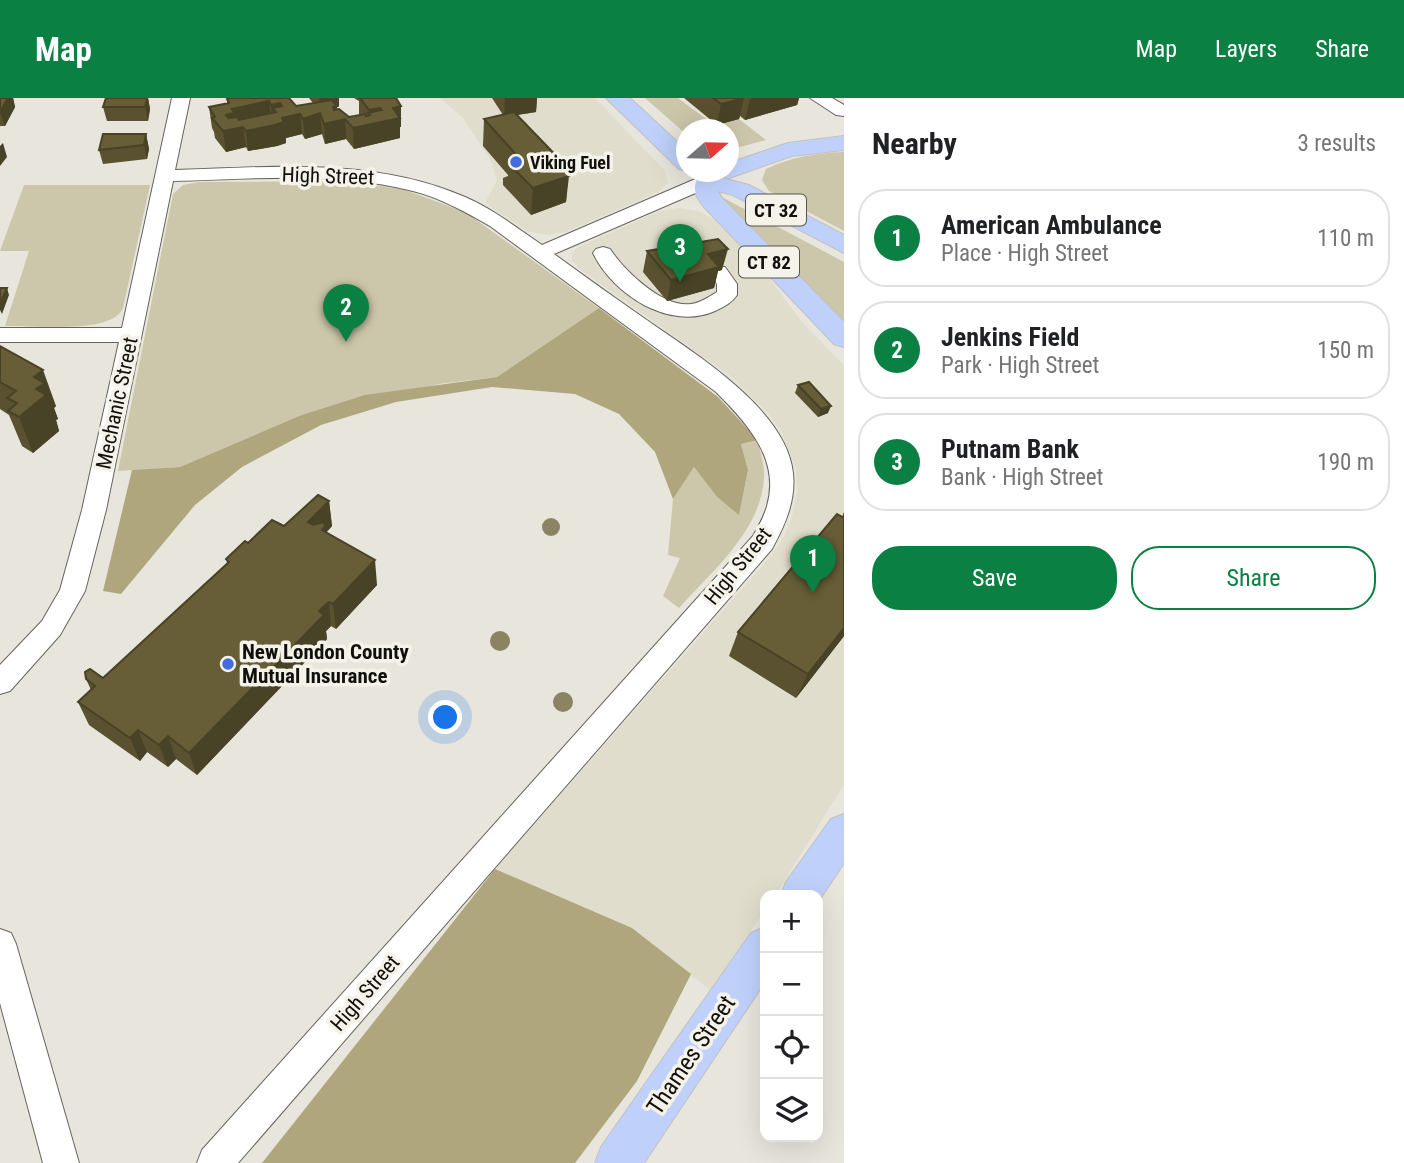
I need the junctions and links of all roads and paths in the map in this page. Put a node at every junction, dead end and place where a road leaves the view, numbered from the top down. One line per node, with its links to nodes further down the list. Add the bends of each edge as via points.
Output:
1 (181, 98): 8 (street, Mechanic Street)
2 (617, 98): 6 (main road)
3 (820, 98): 4 (street)
4 (843, 109)
5 (844, 143): 7 (main road, CT 32, via 788,150)
6 (676, 154)
7 (739, 166)
8 (164, 176): 13 (street, High Street, via 331,174 397,180 468,204); 17 (street, Mechanic Street)
9 (697, 182): 13 (street)
10 (711, 182): 18 (main road, CT 82, via 706,192 712,202)
11 (727, 182): 12 (main road, CT 32)
12 (844, 245)
13 (540, 253): 25 (street, High Street, via 747,408 770,440 780,467 782,487 773,524 763,541)
14 (603, 253): 15 (lane, via 617,274 662,307 679,312 715,304 727,295 727,284)
15 (710, 262)
16 (0, 335): 17 (street)
17 (131, 335): 19 (street, Mechanic Street, via 72,591 51,628)
18 (844, 338)
19 (0, 683)
20 (844, 831): 21 (main road)
21 (803, 890)
22 (0, 944): 24 (street)
23 (761, 953): 26 (main road, Thames Street)
24 (61, 1163)
25 (215, 1163)
26 (617, 1163)

